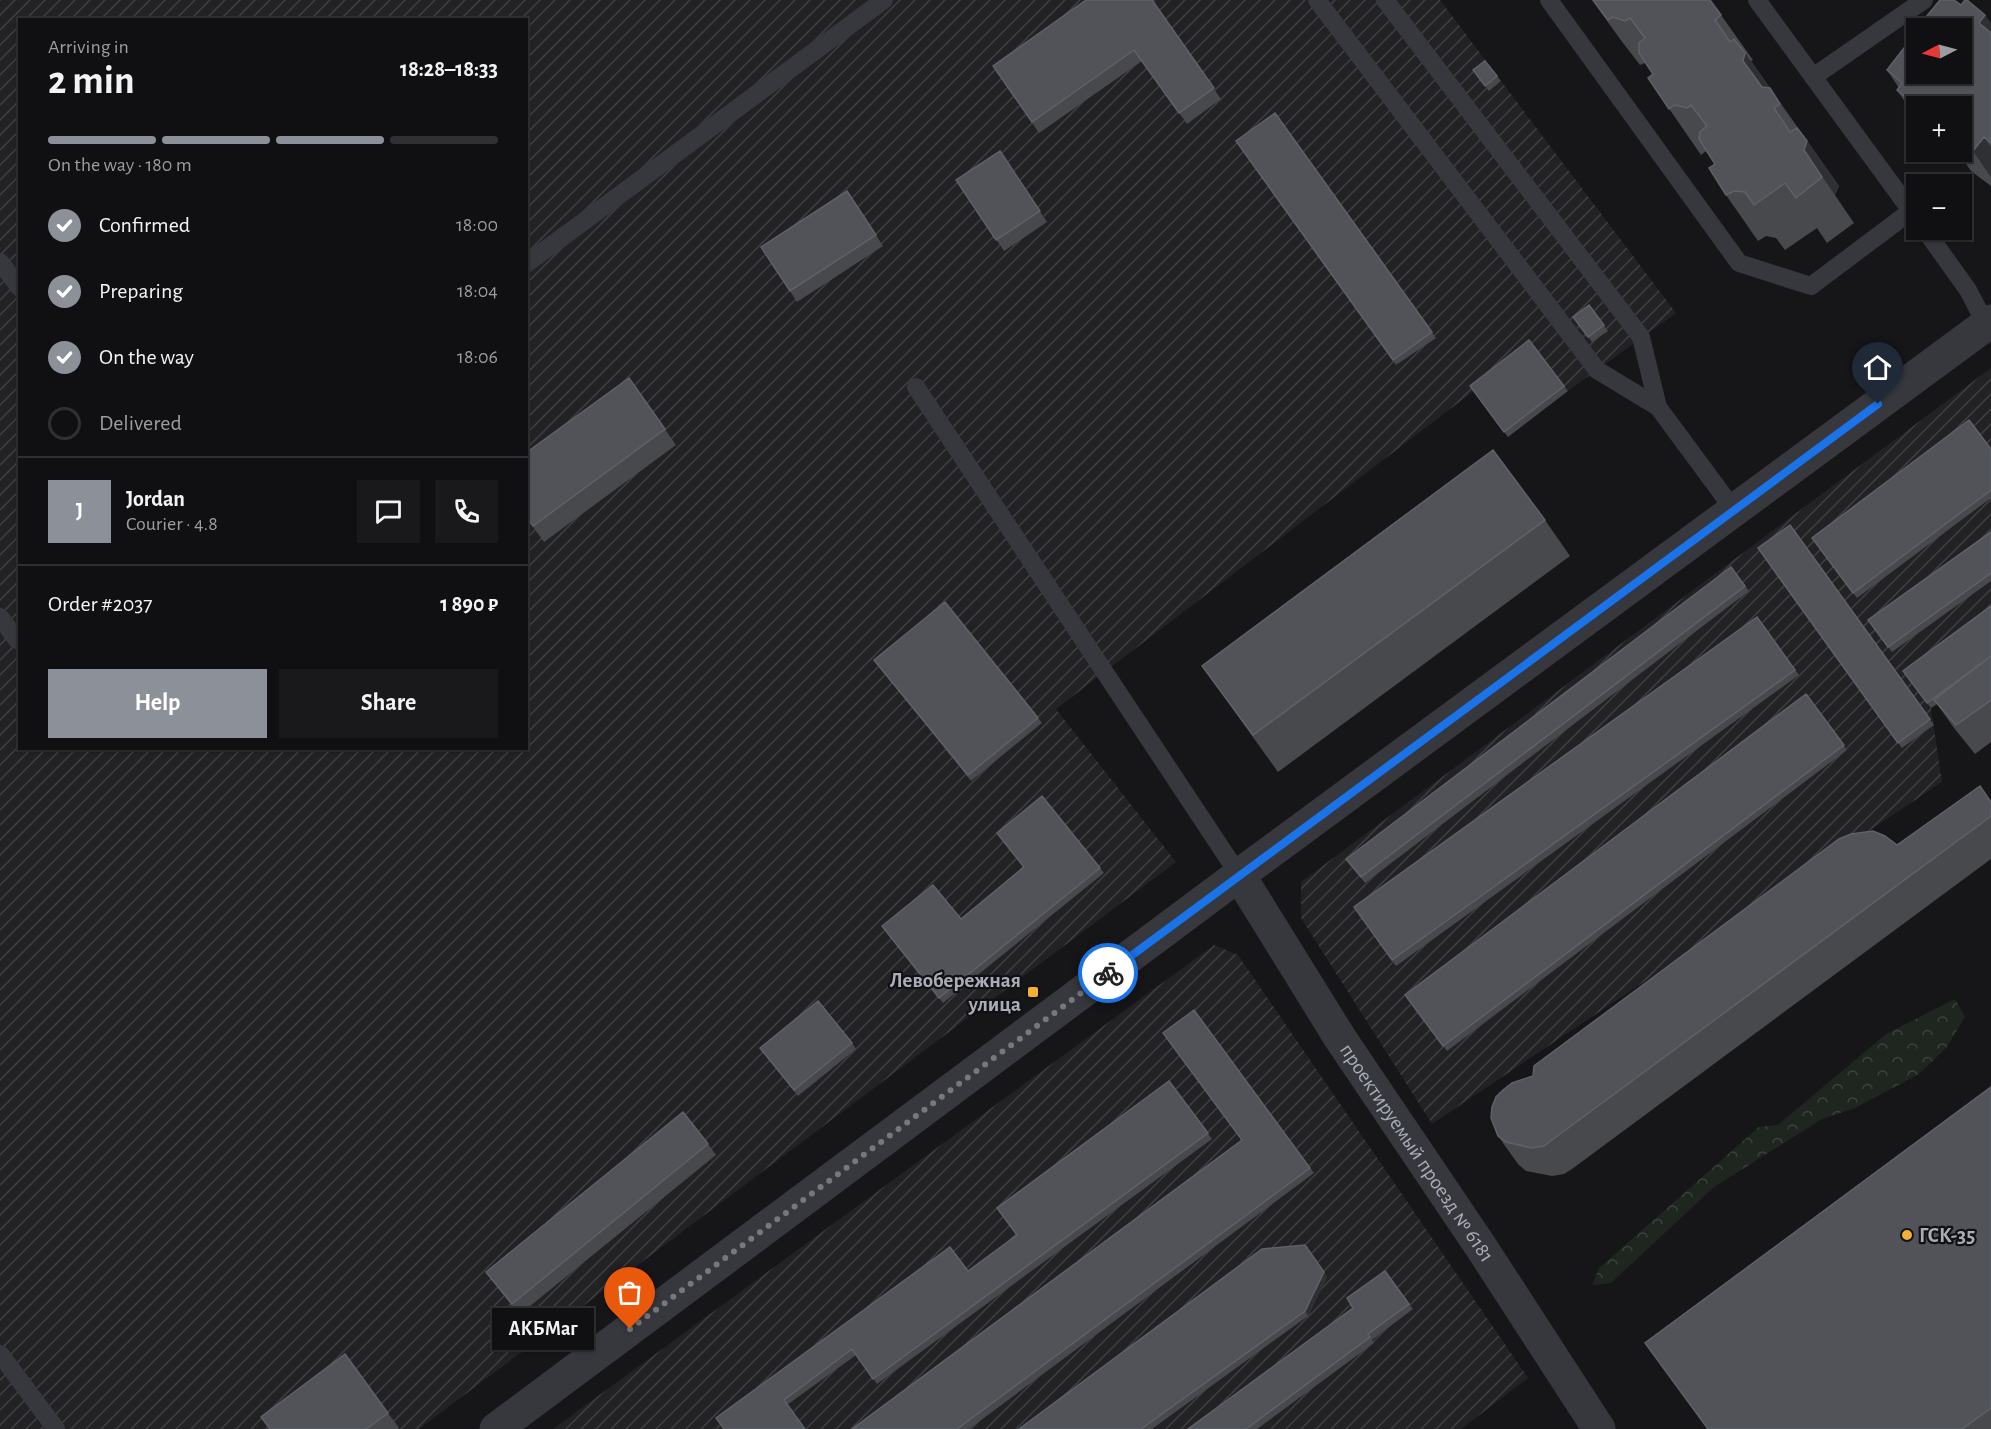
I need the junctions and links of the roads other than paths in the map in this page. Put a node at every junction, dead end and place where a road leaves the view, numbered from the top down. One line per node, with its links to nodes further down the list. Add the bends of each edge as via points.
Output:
1 (884, 0): 12 (lane)
2 (1317, 0): 16 (lane, via 1598,370)
3 (1385, 0): 16 (lane, via 1641,337)
4 (1550, 0): 9 (lane, via 1739,263 1810,286)
5 (1757, 0): 7 (lane)
6 (1924, 0): 7 (lane)
7 (1813, 77): 8 (lane)
8 (1906, 204)
9 (1906, 220)
10 (1932, 240): 14 (lane)
11 (0, 262): 13 (lane)
12 (528, 263)
13 (18, 285)
14 (1988, 323): 17 (street)
15 (916, 387): 20 (lane)
16 (1658, 406): 17 (lane)
17 (1734, 510): 20 (street)
18 (0, 617): 19 (lane)
19 (12, 641)
20 (1239, 875): 23 (street); 24 (street, проектируемый проезд № 6181, via 1340,1038)
21 (0, 1354): 22 (lane)
22 (57, 1429)
23 (496, 1429)
24 (1599, 1429)

